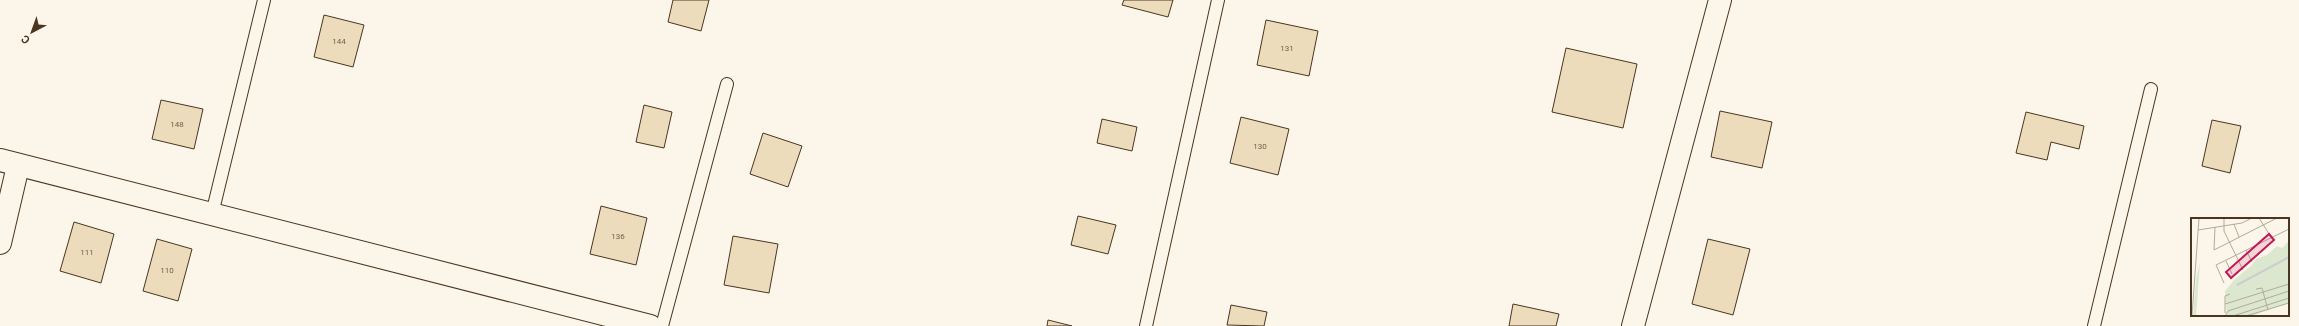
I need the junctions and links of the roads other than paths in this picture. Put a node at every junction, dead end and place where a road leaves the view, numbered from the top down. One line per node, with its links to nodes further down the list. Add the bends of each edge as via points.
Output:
1 (264, 0): 7 (lane)
2 (1218, 0): 11 (lane)
3 (1720, 0): 12 (street)
4 (727, 84): 10 (lane)
5 (2151, 89): 13 (lane)
6 (9, 163): 7 (street); 8 (street)
7 (212, 214): 9 (street)
8 (0, 243)
9 (650, 326)
10 (662, 326)
11 (1146, 326)
12 (1633, 326)
13 (2094, 326)

